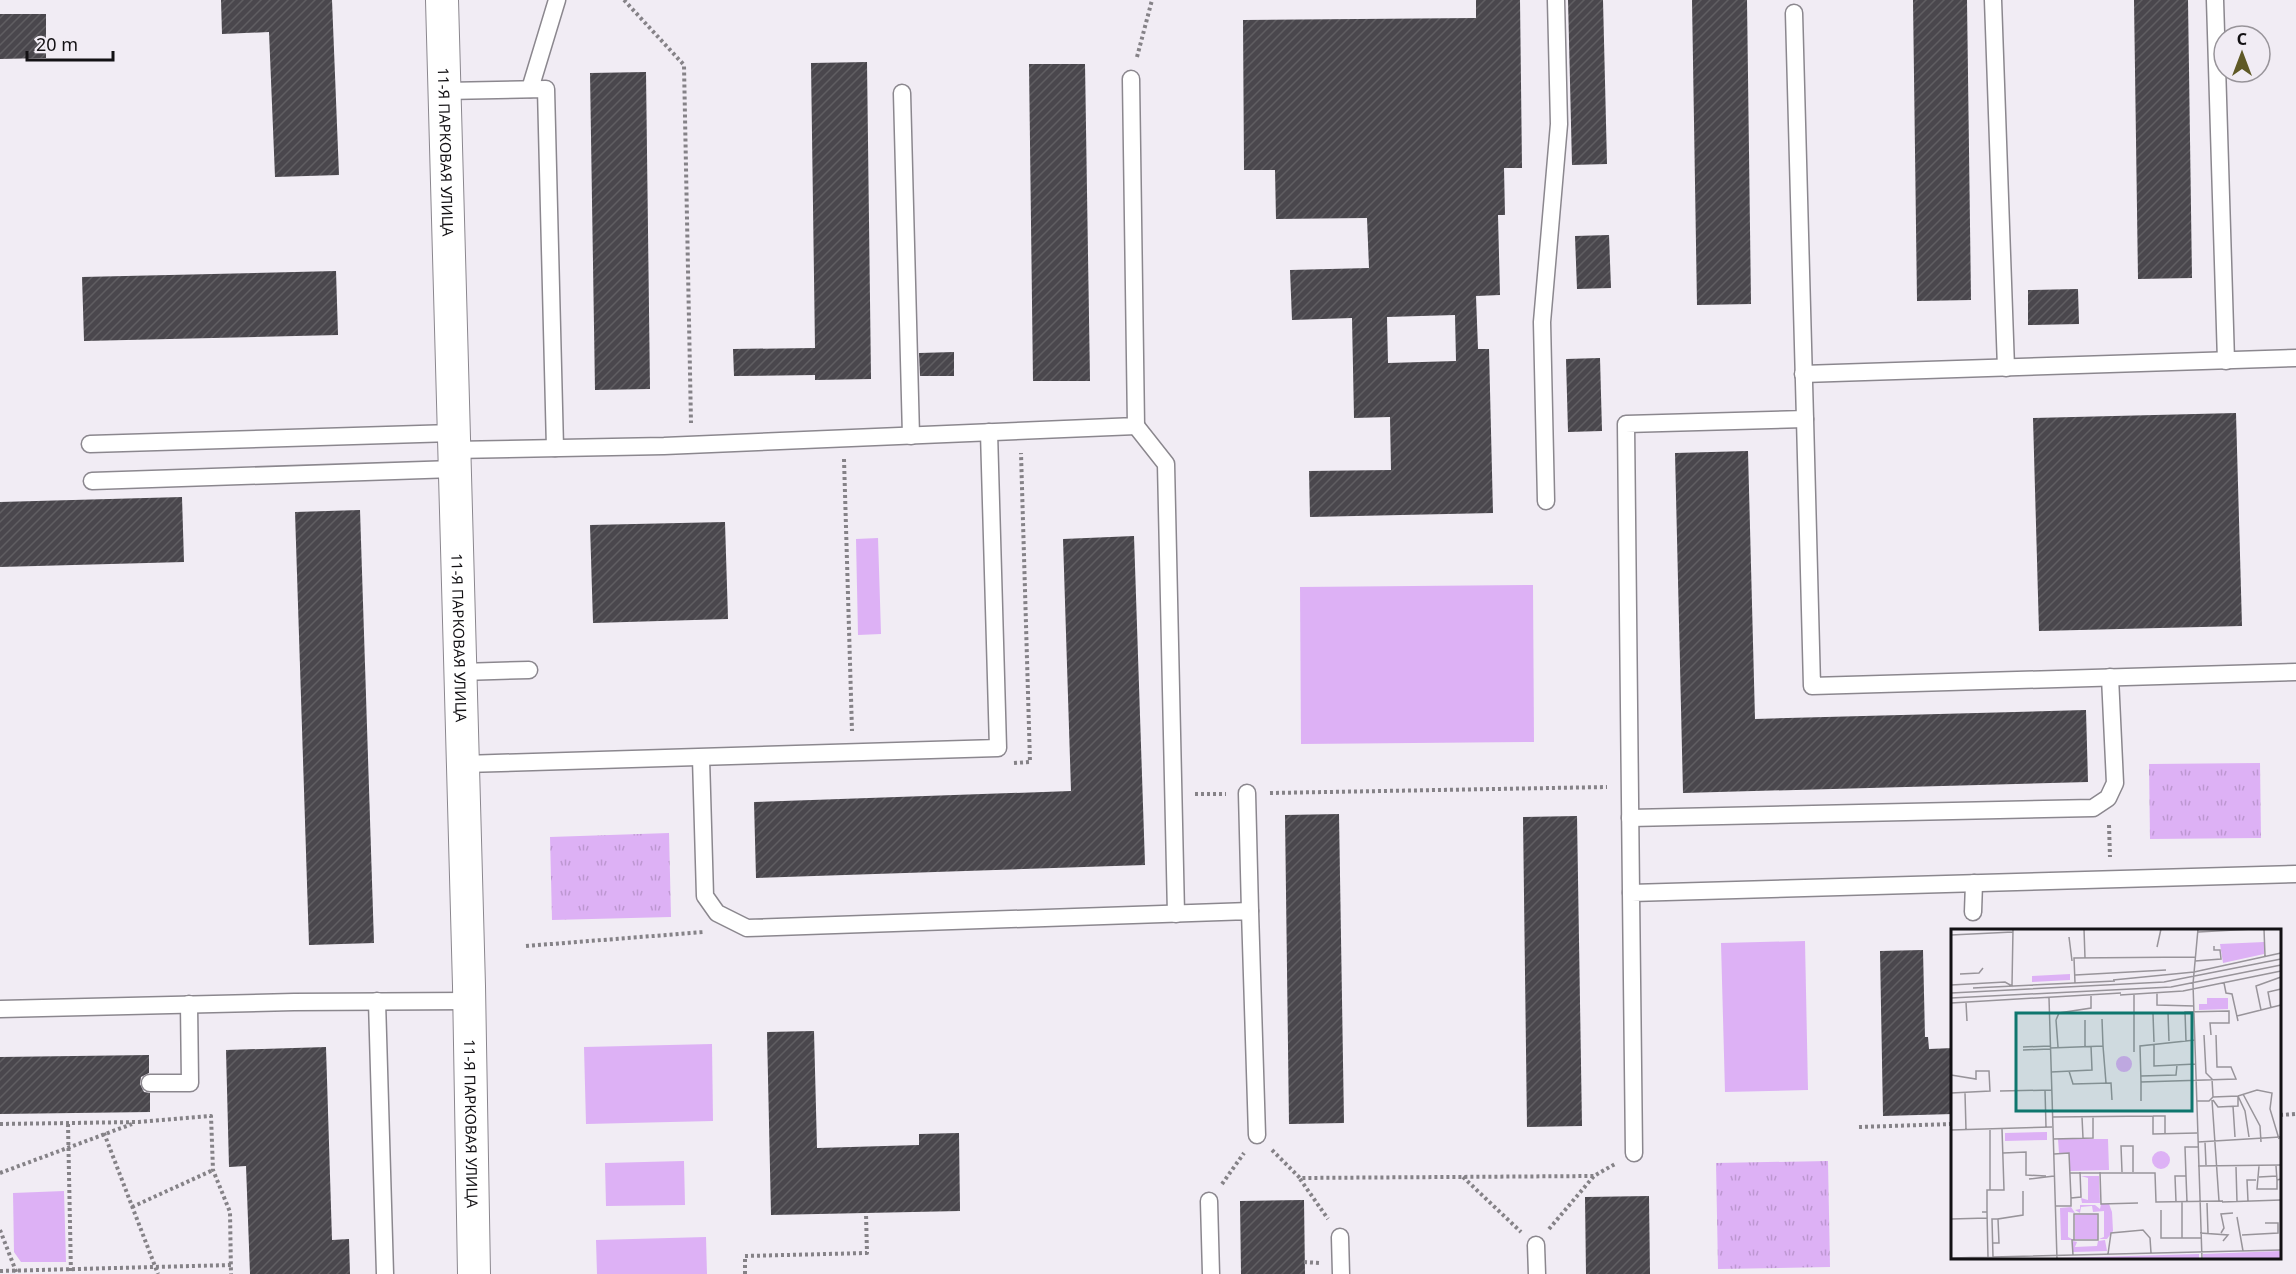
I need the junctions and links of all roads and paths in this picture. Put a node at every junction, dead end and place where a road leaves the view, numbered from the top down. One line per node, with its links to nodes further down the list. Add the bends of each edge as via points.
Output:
1 (442, 0): 11 (street, 11-Я ПАРКОВАЯ УЛИЦА)
2 (558, 0): 10 (lane)
3 (624, 0): 24 (path, via 684,65)
4 (1152, 0): 9 (path)
5 (1556, 0): 28 (lane, via 1559,124 1542,322)
6 (1993, 0): 15 (lane)
7 (2215, 0): 14 (lane)
8 (1794, 13): 16 (lane)
9 (1131, 79): 18 (lane)
10 (530, 89): 11 (lane); 25 (lane, via 546,88)
11 (445, 91): 26 (street, 11-Я ПАРКОВАЯ УЛИЦА)
12 (902, 93): 21 (lane)
13 (2296, 358): 14 (lane)
14 (2226, 361): 15 (lane)
15 (2006, 368): 16 (lane)
16 (1803, 374): 17 (lane)
17 (1804, 419): 32 (lane, via 1812,686); 37 (lane, via 1626,424)
18 (1136, 426): 19 (lane); 39 (lane, via 1166,464)
19 (1020, 431): 20 (lane); 35 (path, via 1030,762)
20 (989, 432): 21 (lane); 33 (lane, via 998,748)
21 (911, 436): 22 (lane)
22 (843, 439): 24 (lane); 33 (path)
23 (90, 444): 26 (lane)
24 (692, 445): 25 (lane)
25 (555, 448): 26 (lane)
26 (453, 450): 27 (lane); 30 (street, 11-Я ПАРКОВАЯ УЛИЦА)
27 (92, 481)
28 (1546, 501)
29 (530, 670): 30 (lane)
30 (461, 672): 36 (street, 11-Я ПАРКОВАЯ УЛИЦА)
31 (2296, 672): 32 (lane)
32 (2110, 677): 40 (lane, via 2115,783)
33 (853, 753): 34 (lane)
34 (701, 758): 36 (lane); 49 (lane, via 705,896 717,913)
35 (1007, 763)
36 (464, 764): 51 (street, 11-Я ПАРКОВАЯ УЛИЦА)
37 (1629, 787): 38 (path); 41 (lane)
38 (1247, 793): 39 (path); 46 (lane)
39 (1173, 795): 48 (lane)
40 (2108, 798): 41 (lane, via 2093,808); 43 (path)
41 (1630, 818): 45 (lane)
42 (2296, 874): 43 (lane)
43 (2110, 879): 44 (lane)
44 (1974, 883): 45 (lane); 47 (lane)
45 (1631, 893): 66 (lane)
46 (1250, 911): 48 (lane); 64 (lane)
47 (1973, 912)
48 (1176, 914): 49 (lane)
49 (747, 928): 50 (path)
50 (526, 946)
51 (470, 1001): 52 (lane); 86 (street, 11-Я ПАРКОВАЯ УЛИЦА)
52 (377, 1002): 53 (lane, via 336,995); 85 (lane)
53 (189, 1004): 54 (lane); 55 (lane, via 190,1083)
54 (0, 1009)
55 (150, 1083)
56 (2296, 1114): 57 (path)
57 (2281, 1115)
58 (139, 1122): 60 (path); 63 (path); 67 (path, via 211,1116)
59 (0, 1124): 60 (path)
60 (68, 1124): 65 (path)
61 (1951, 1124): 62 (path)
62 (1859, 1127)
63 (104, 1133): 65 (path); 73 (path)
64 (1257, 1135): 71 (path); 72 (path)
65 (69, 1145): 68 (path); 82 (path)
66 (1634, 1153): 69 (path)
67 (213, 1170): 73 (path); 78 (path, via 230,1212)
68 (0, 1173)
69 (1594, 1176): 70 (path); 77 (path)
70 (1462, 1177): 71 (path); 77 (path)
71 (1300, 1178): 76 (path)
72 (1209, 1202): 88 (lane)
73 (132, 1207): 79 (path)
74 (866, 1213): 87 (path, via 867,1253 745,1256)
75 (0, 1230): 81 (path)
76 (1340, 1237): 89 (lane)
77 (1536, 1245): 90 (lane)
78 (231, 1265): 79 (path); 84 (path)
79 (156, 1268): 82 (path); 83 (path)
80 (0, 1271): 81 (path)
81 (16, 1272): 82 (path)
82 (71, 1272)
83 (158, 1274)
84 (231, 1274)
85 (385, 1274)
86 (474, 1274)
87 (745, 1274)
88 (1211, 1274)
89 (1341, 1274)
90 (1537, 1274)

